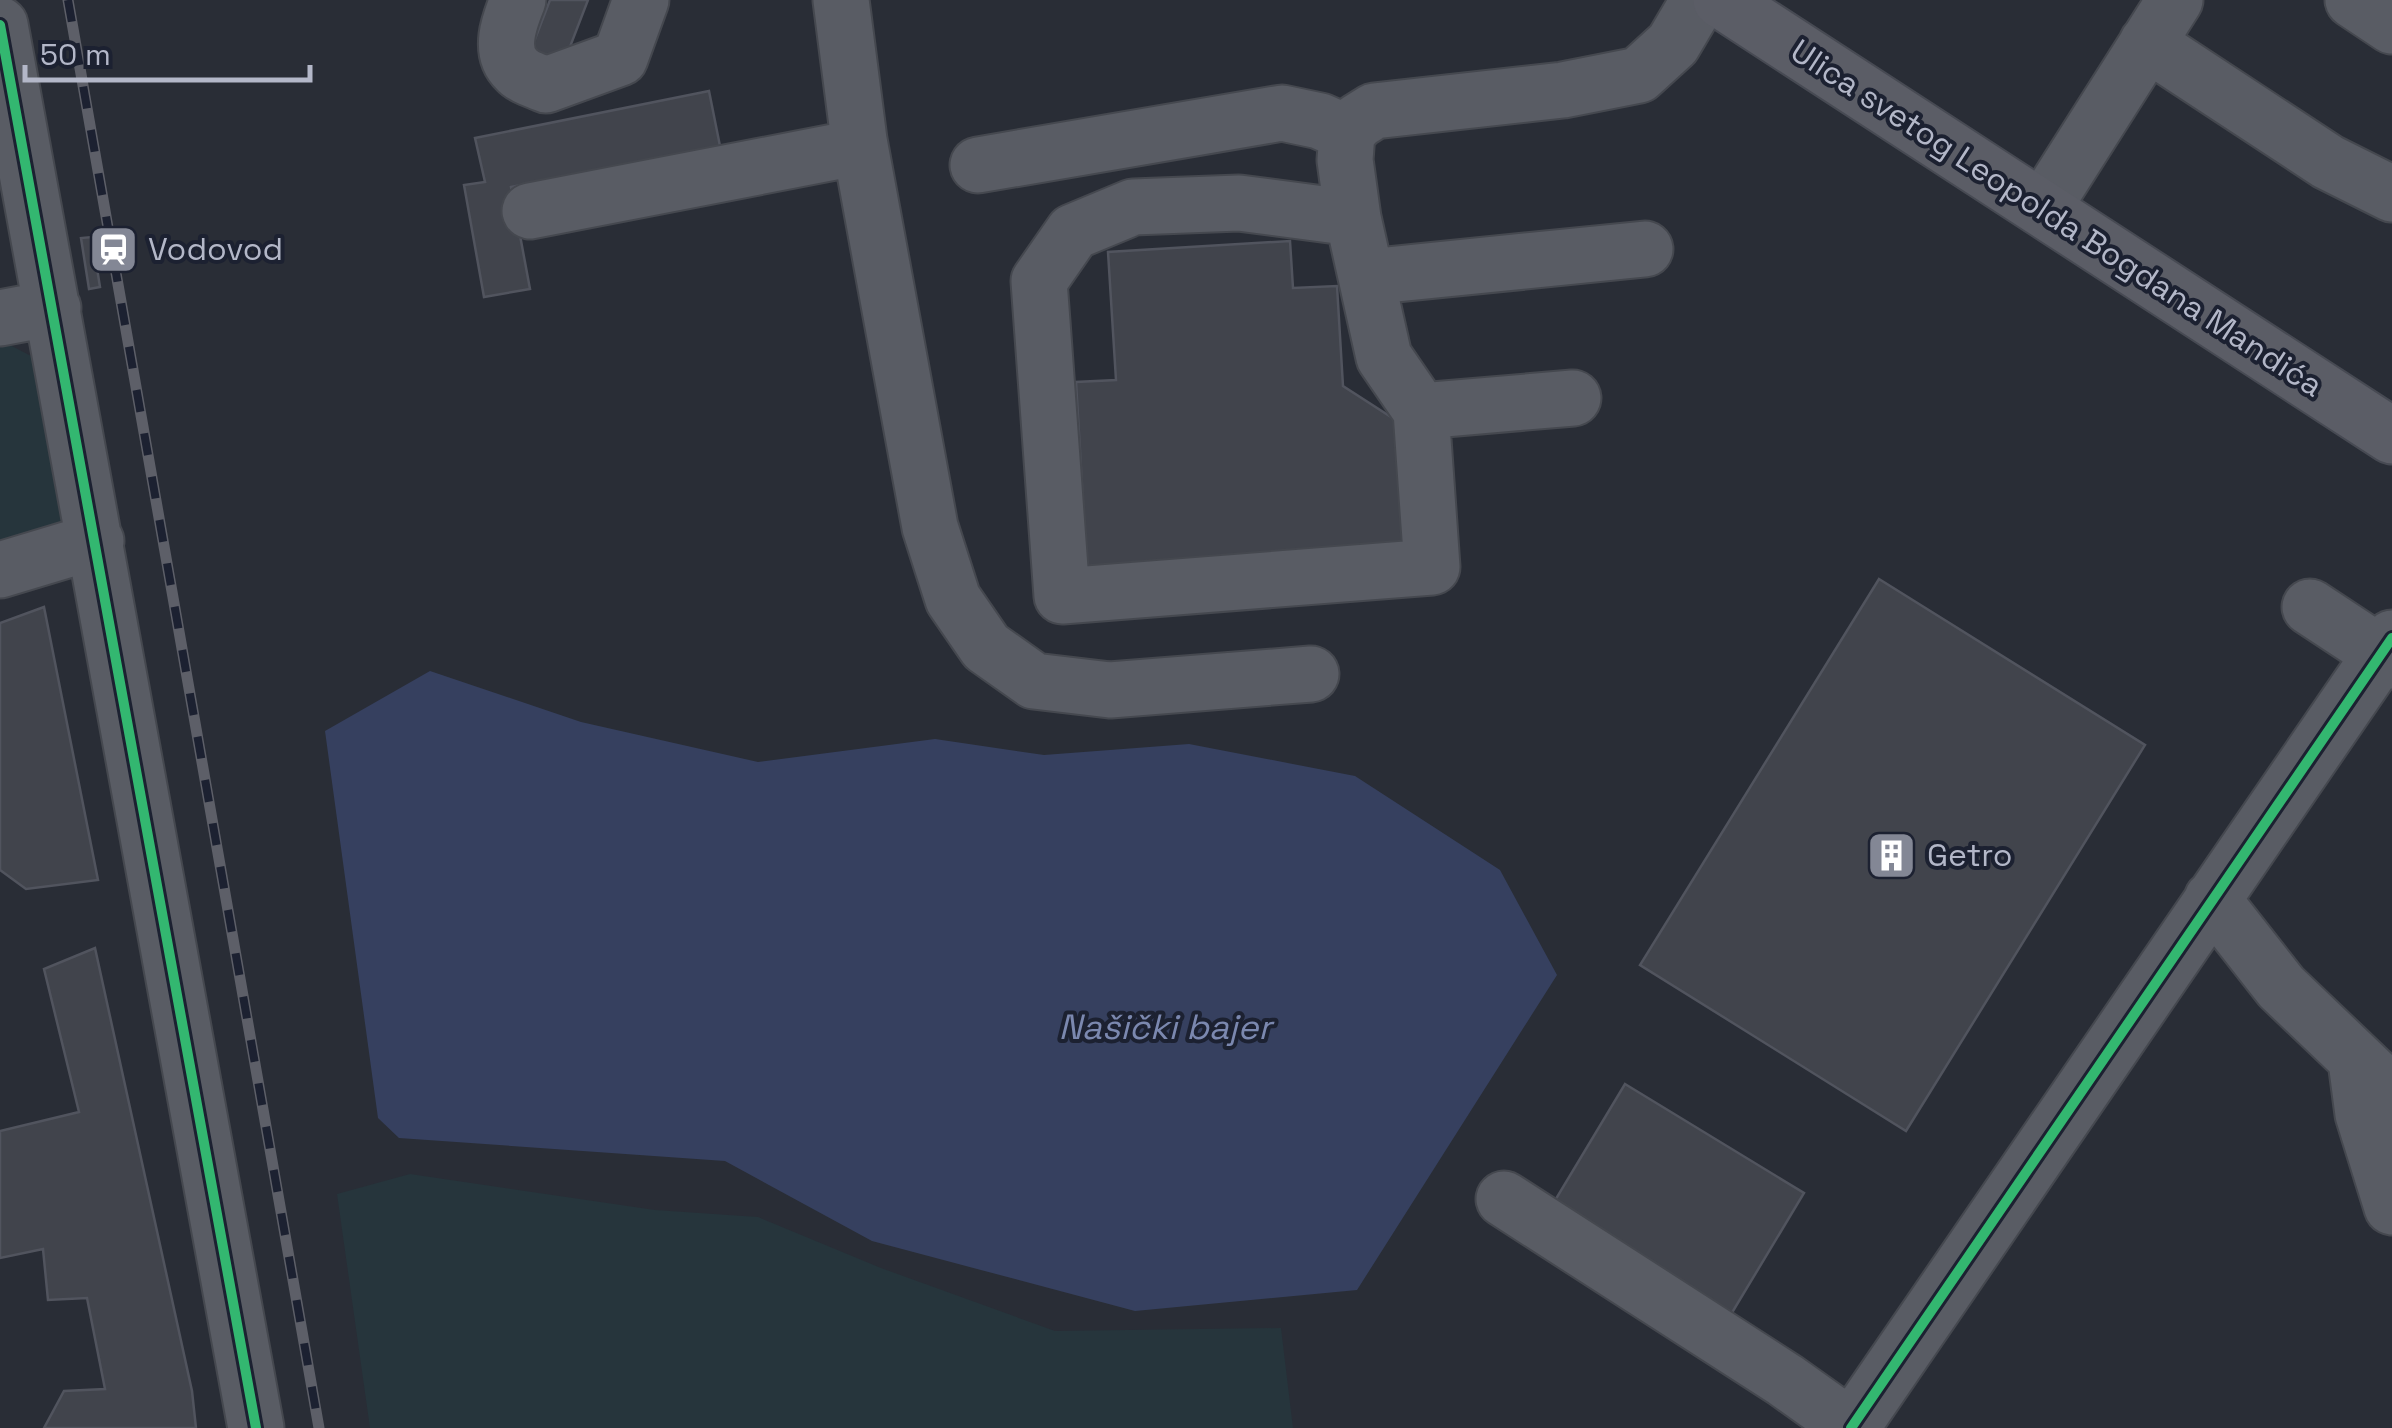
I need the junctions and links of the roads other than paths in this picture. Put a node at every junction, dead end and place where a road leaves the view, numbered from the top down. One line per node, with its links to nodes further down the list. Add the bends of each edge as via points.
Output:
1 (518, 0): 2 (street, via 506,48 516,70 546,85 620,58)
2 (642, 0)
3 (841, 0): 11 (street)
4 (1699, 0): 10 (street, via 1673,44 1638,76 1374,111)
5 (1721, 0): 14 (main road, Ulica svetog Leopolda Bogdana Mandića)
6 (2352, 0): 9 (street)
7 (2161, 22): 13 (street, via 2328,162); 14 (street)
8 (0, 25): 19 (street)
9 (2392, 26)
10 (1347, 133): 12 (street, via 1282,113); 16 (street)
11 (860, 147): 15 (street); 28 (street, via 930,527 953,600 986,647 1034,681 1110,690)
12 (978, 165)
13 (2392, 194)
14 (2043, 208): 23 (main road, Ulica svetog Leopolda Bogdana Mandića)
15 (530, 211)
16 (1353, 218): 18 (street); 22 (street, via 1238,203 1133,207 1073,232 1038,281 1062,596 1432,568)
17 (1645, 249): 18 (street)
18 (1367, 277): 22 (street, via 1384,357)
19 (52, 308): 20 (street); 24 (street)
20 (0, 318)
21 (1573, 398): 22 (street)
22 (1421, 411)
23 (2392, 436)
24 (96, 541): 25 (street); 33 (street)
25 (0, 570)
26 (2310, 608): 27 (street)
27 (2388, 651): 29 (street)
28 (1310, 674)
29 (2212, 899): 30 (street, via 2281,987); 34 (street)
30 (2374, 1077): 32 (street, via 2363,1114)
31 (1504, 1199): 34 (street)
32 (2392, 1206)
33 (256, 1428)
34 (1851, 1428)

